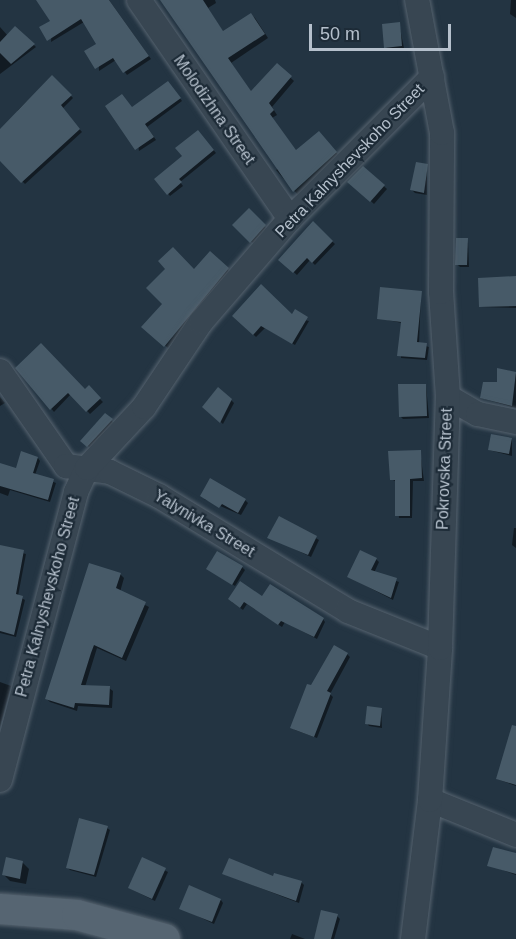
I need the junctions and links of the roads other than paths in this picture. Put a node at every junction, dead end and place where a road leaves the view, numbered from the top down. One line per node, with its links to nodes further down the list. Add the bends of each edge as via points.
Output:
1 (139, 0): 4 (street, Molodizhna Street)
2 (417, 0): 3 (street, Pokrovska Street)
3 (432, 77): 4 (street, Petra Kalnyshevskoho Street); 6 (street, Pokrovska Street, via 442,133 441,292)
4 (290, 219): 8 (street, Petra Kalnyshevskoho Street, via 201,322 144,407)
5 (0, 371): 8 (street, Yalynivka Street, via 66,466)
6 (447, 397): 7 (street, via 478,414); 9 (street, Pokrovska Street)
7 (516, 422)
8 (87, 468): 9 (street, Yalynivka Street, via 110,472 159,496 348,611); 10 (street, Petra Kalnyshevskoho Street, via 76,492)
9 (440, 648): 11 (street, Pokrovska Street)
10 (0, 780)
11 (430, 800): 12 (street); 15 (street, Pokrovska Street)
12 (516, 835)
13 (0, 909): 14 (main road, via 77,915)
14 (165, 939)
15 (413, 939)

